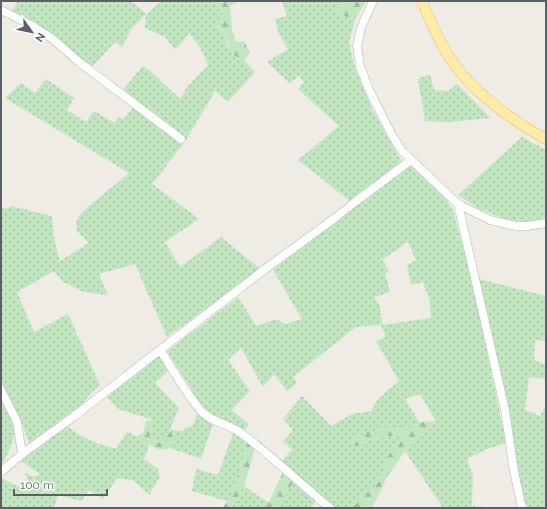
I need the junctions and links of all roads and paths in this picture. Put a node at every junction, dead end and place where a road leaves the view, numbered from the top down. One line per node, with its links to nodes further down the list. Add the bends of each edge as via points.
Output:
1 (372, 1): 6 (street, via 357,46 360,66 393,138)
2 (422, 1): 4 (main road, via 439,40 466,79 508,115)
3 (1, 10): 5 (street, via 54,40)
4 (546, 139)
5 (181, 140)
6 (411, 160): 7 (street); 9 (street)
7 (458, 204): 8 (street, via 503,224 527,226); 14 (street, via 504,402)
8 (546, 223)
9 (160, 350): 11 (street); 13 (street, via 205,414 239,431)
10 (1, 390): 11 (street, via 17,422)
11 (22, 454): 12 (street)
12 (1, 472)
13 (330, 508)
14 (522, 508)

